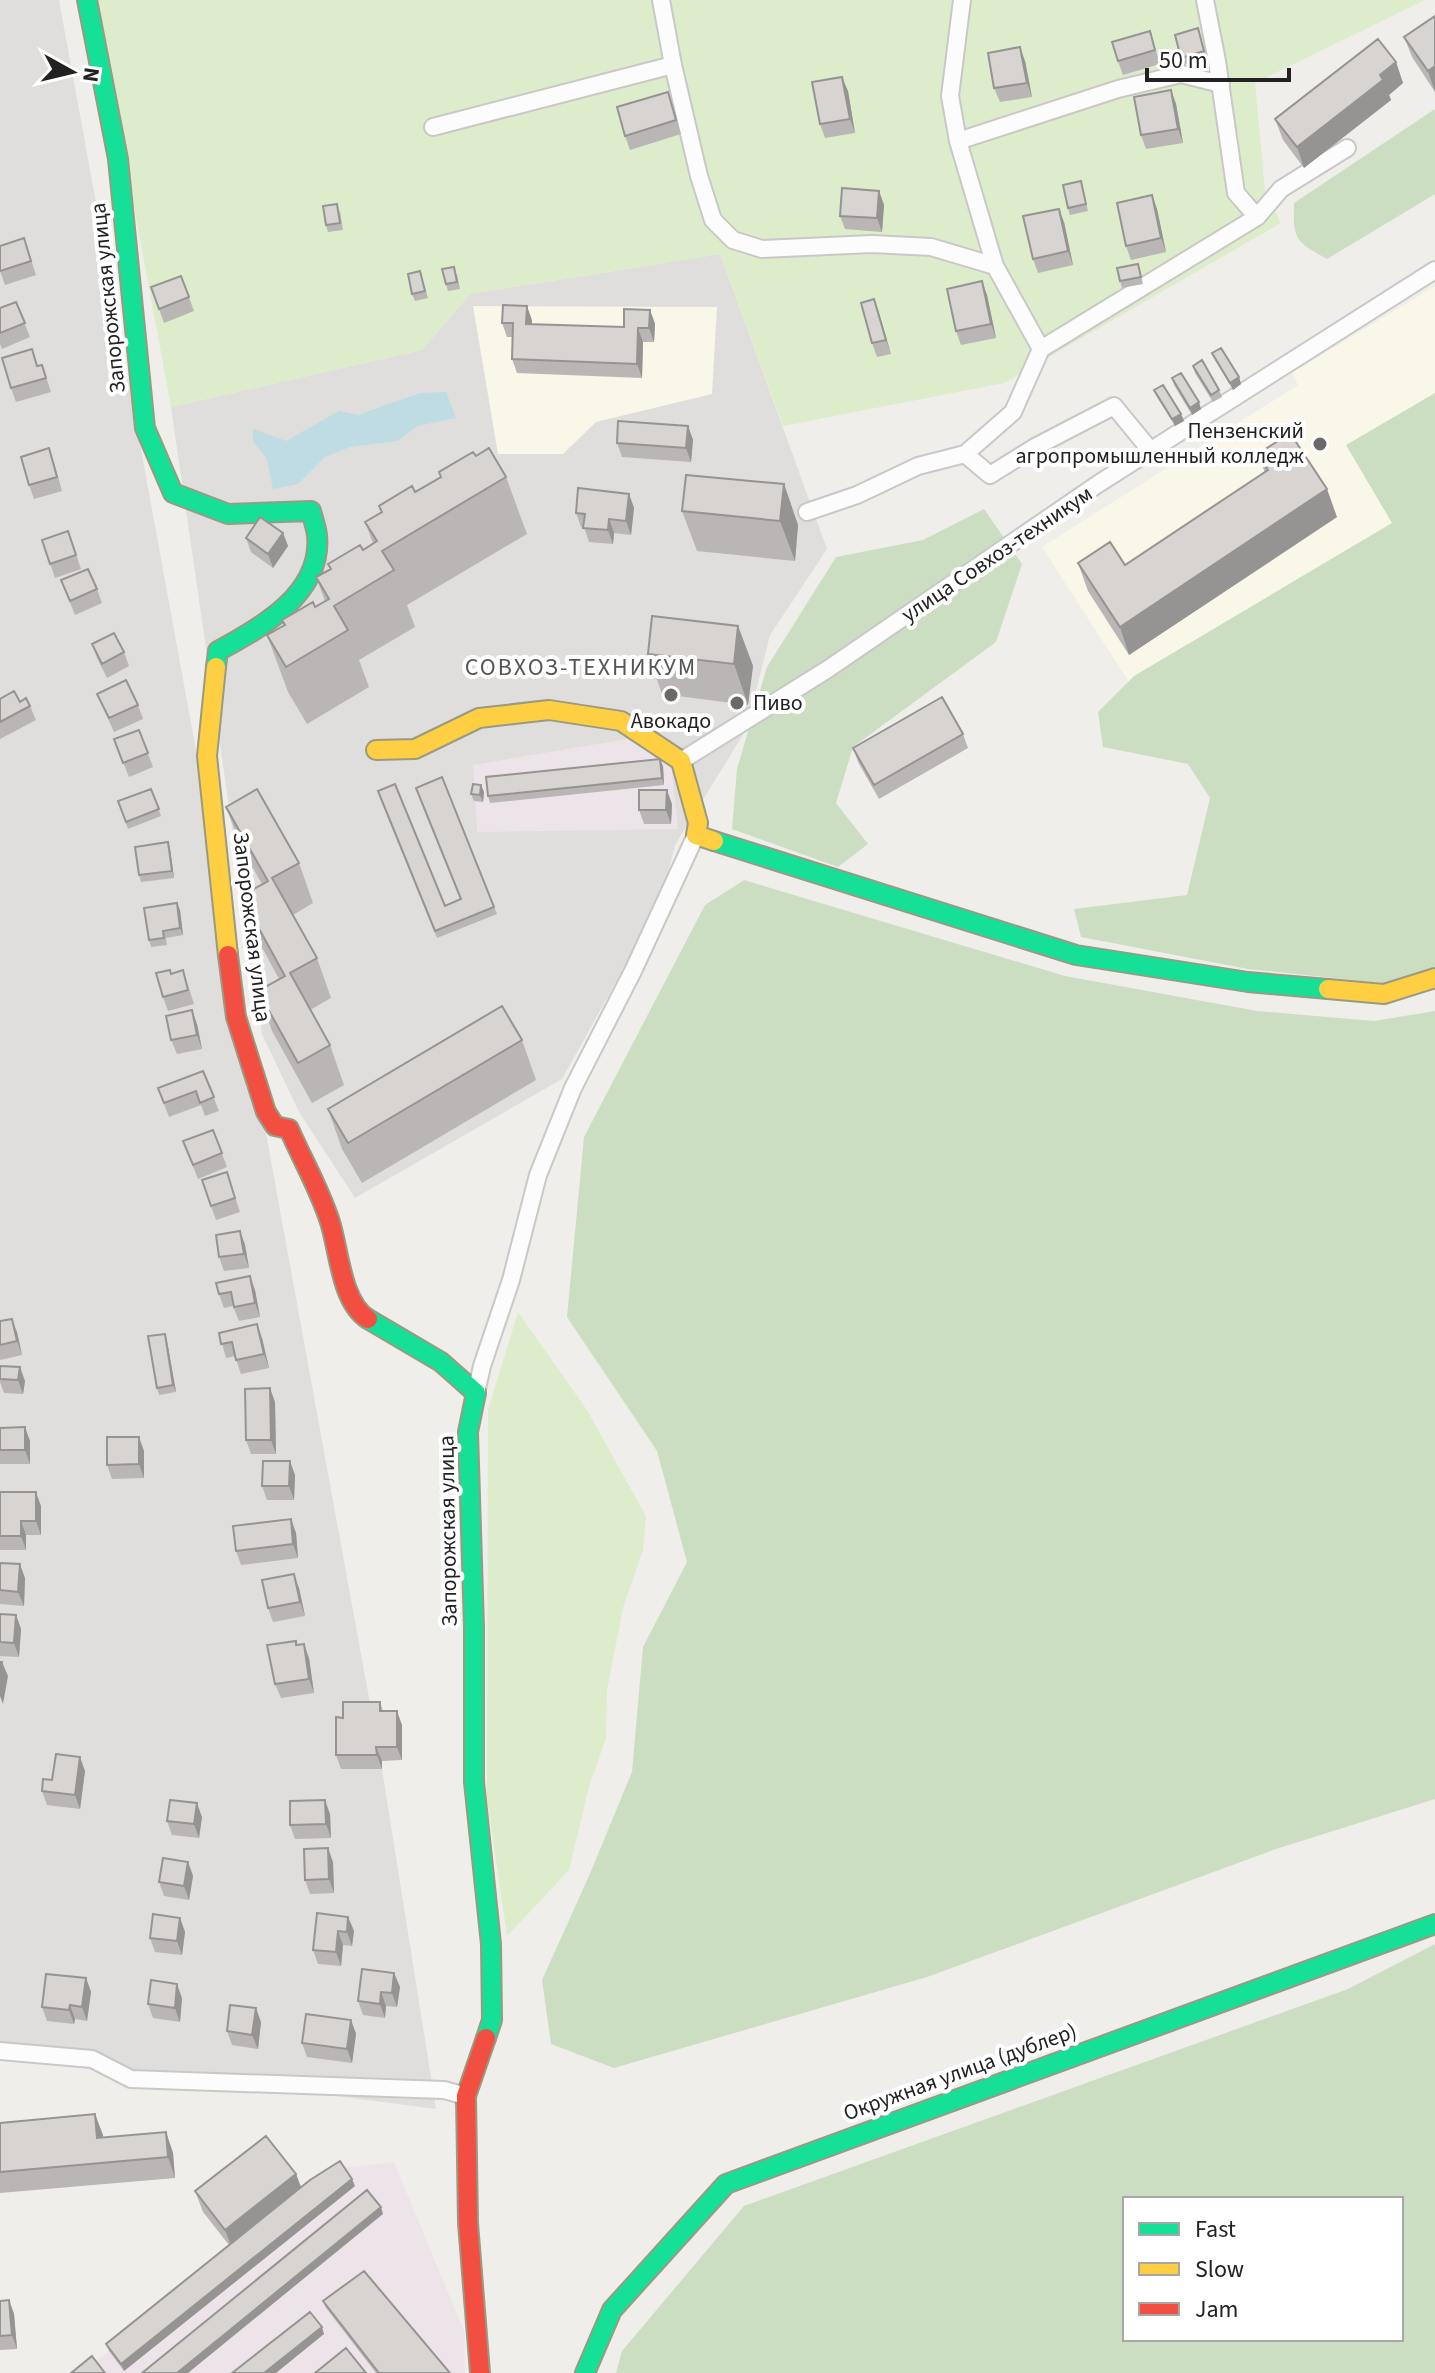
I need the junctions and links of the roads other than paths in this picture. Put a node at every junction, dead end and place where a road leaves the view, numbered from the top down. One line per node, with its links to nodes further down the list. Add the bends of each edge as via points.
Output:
1 (87, 0): 21 (street, Запорожская улица, via 118,159 145,428 173,493 228,514 311,511 319,532 315,565 295,600 259,629 218,651 207,756 236,1017 266,1112 275,1126 289,1129 321,1199 358,1313 441,1362)
2 (661, 0): 5 (street)
3 (962, 0): 8 (street, via 950,96)
4 (1205, 0): 6 (street)
5 (673, 65): 7 (street); 11 (street, via 713,220 733,240 762,249 931,247)
6 (1221, 84): 8 (street, via 1181,74); 10 (street, via 1236,193)
7 (433, 127)
8 (958, 141): 11 (street)
9 (1347, 148): 10 (street, via 1281,189)
10 (1257, 217): 13 (street)
11 (995, 266): 13 (street)
12 (1435, 270): 14 (street, улица Совхоз-техникум)
13 (1041, 349): 15 (street, via 1013,412)
14 (1151, 451): 15 (street, via 1114,406 990,475); 18 (street, улица Совхоз-техникум, via 828,669)
15 (965, 454): 16 (street, via 918,466)
16 (807, 512)
17 (376, 750): 18 (street, via 415,749 479,718 549,710 621,721)
18 (681, 761): 19 (street, via 698,823)
19 (696, 835): 20 (street, via 1076,955 1248,982 1384,994); 21 (street, via 573,1088 538,1175)
20 (1435, 978)
21 (476, 1393): 24 (street, Запорожская улица, via 468,1432 474,1782 491,1944 492,2020)
22 (1435, 1924): 26 (street, Окружная улица (дублер), via 726,2184 612,2310)
23 (0, 2051): 24 (street, via 92,2059 131,2079 444,2090)
24 (466, 2096): 25 (street, Запорожская улица, via 468,2223)
25 (480, 2373)
26 (585, 2373)

